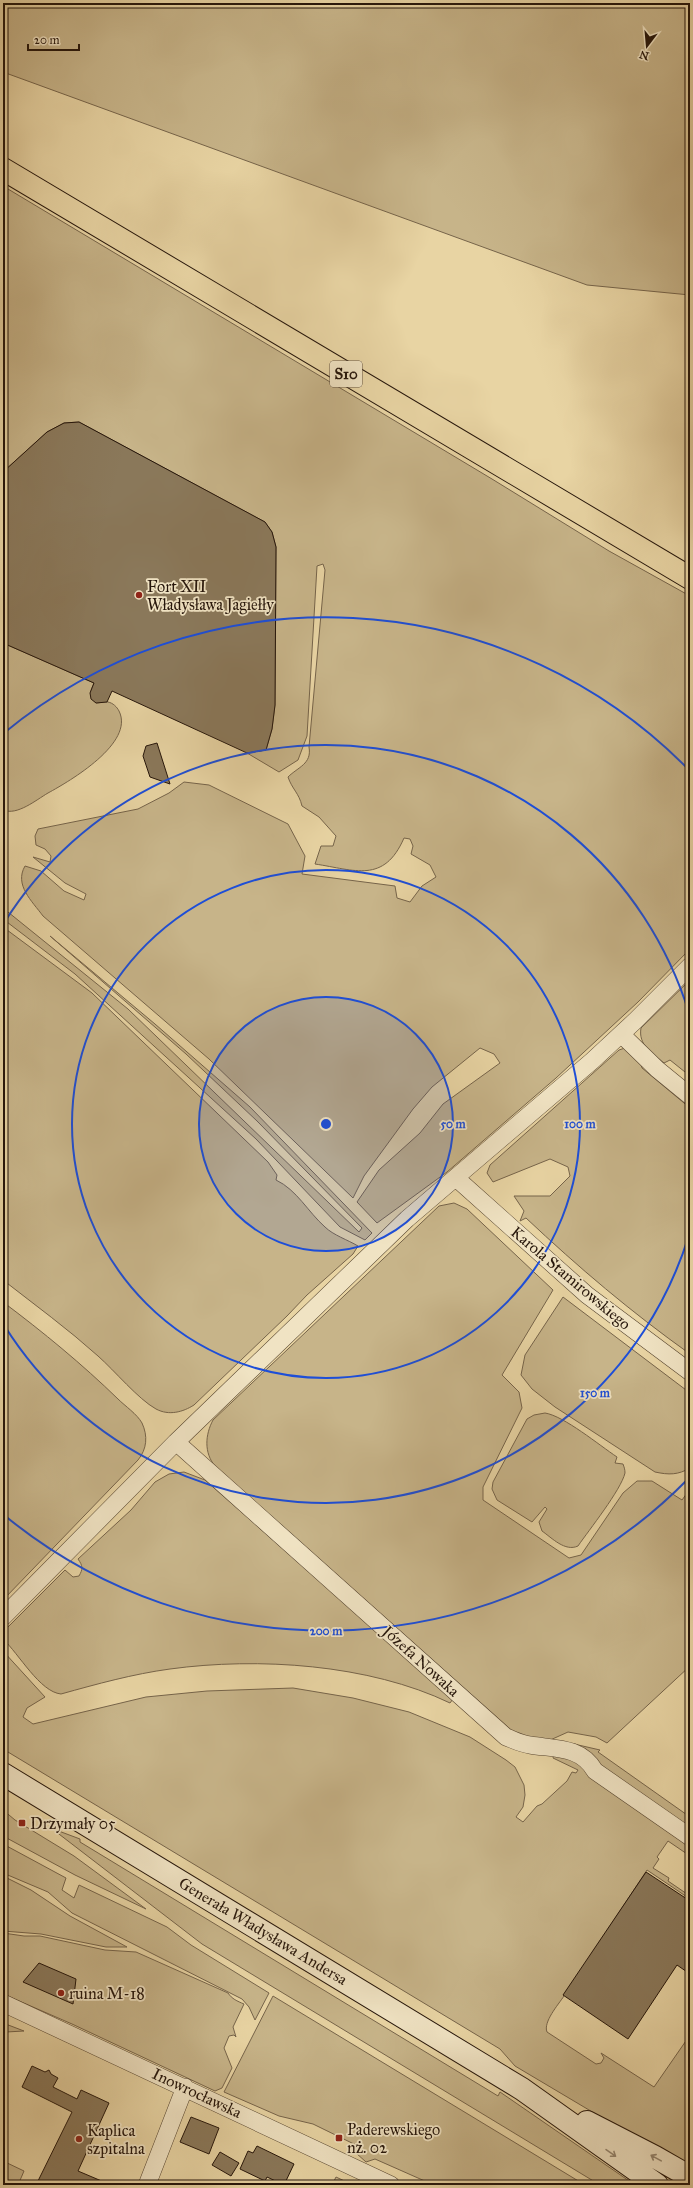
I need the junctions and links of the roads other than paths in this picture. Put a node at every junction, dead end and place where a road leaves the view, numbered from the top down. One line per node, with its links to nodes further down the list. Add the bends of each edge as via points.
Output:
1 (3, 169): 2 (highway, S10)
2 (690, 578)
3 (690, 966): 4 (street)
4 (621, 1034): 5 (street); 6 (street)
5 (690, 1096)
6 (456, 1178): 7 (street, Karola Stamirowskiego, via 587,1295); 8 (street, via 407,1219)
7 (690, 1372)
8 (176, 1442): 9 (street); 11 (street, Józefa Nowaka, via 506,1737 529,1745 559,1747 581,1755 595,1770)
9 (3, 1617)
10 (3, 1774): 14 (main road, Generała Władysława Andersa)
11 (690, 1837)
12 (3, 2003): 13 (street, Inowrocławska)
13 (185, 2087): 16 (street); 17 (street, Inowrocławska)
14 (522, 2090): 15 (main road, Generała Władysława Andersa, one-way to 14); 18 (main road, Generała Władysława Andersa, one-way to 18)
15 (690, 2177)
16 (147, 2185)
17 (391, 2185)
18 (657, 2185)

